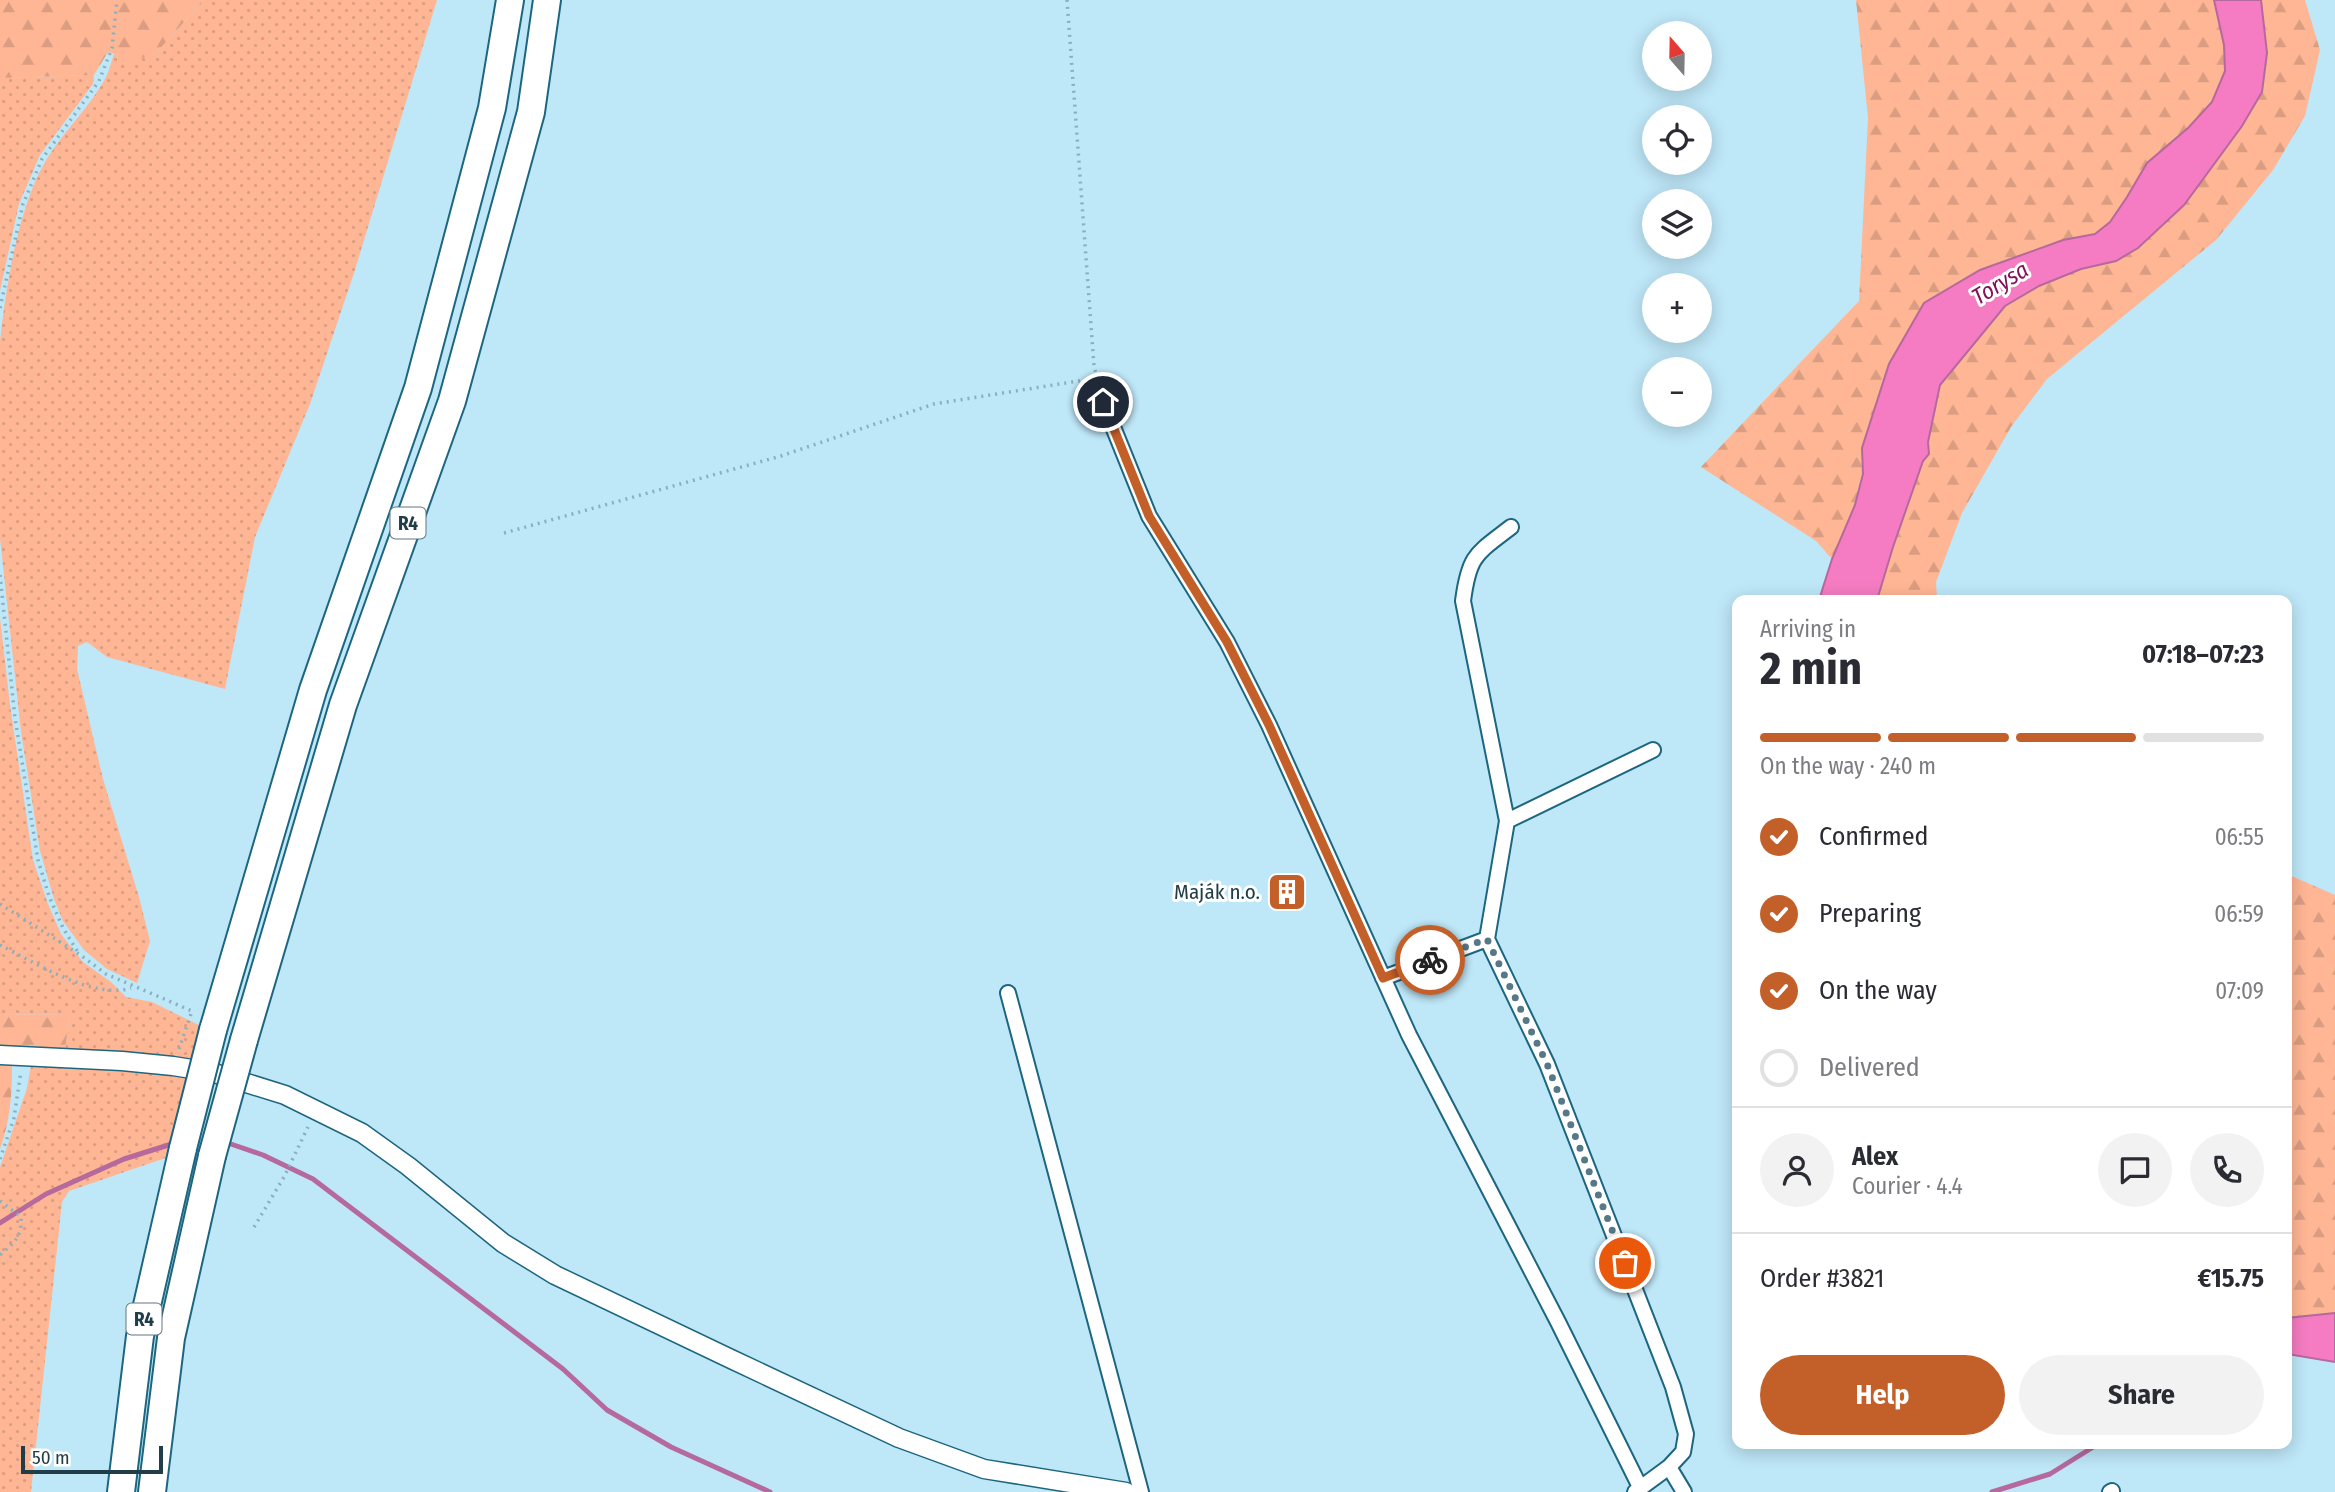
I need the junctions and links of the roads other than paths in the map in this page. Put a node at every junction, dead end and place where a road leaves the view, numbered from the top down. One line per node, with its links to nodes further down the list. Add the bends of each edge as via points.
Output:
1 (510, 0): 13 (highway, R4, bridge, via 492,108 418,388 313,690 213,1030 140,1336)
2 (547, 0): 14 (highway, R4, bridge, via 531,112 452,401 343,705 212,1156 171,1338)
3 (1103, 402): 8 (street, via 1149,516 1233,654 1269,725)
4 (1511, 527): 6 (street, via 1477,554 1466,573 1462,601)
5 (1653, 750): 6 (street)
6 (1507, 821): 7 (street)
7 (1487, 939): 8 (street); 11 (street, via 1547,1064 1673,1387 1686,1434 1683,1452)
8 (1383, 978): 12 (street)
9 (1008, 993): 16 (street)
10 (0, 1055): 15 (street, via 173,1066 251,1083 317,1110 371,1140 503,1243 555,1275 899,1438 984,1469)
11 (1669, 1467): 12 (street); 17 (street)
12 (1638, 1490)
13 (121, 1492)
14 (152, 1492)
15 (1126, 1492)
16 (1141, 1492)
17 (1684, 1492)

